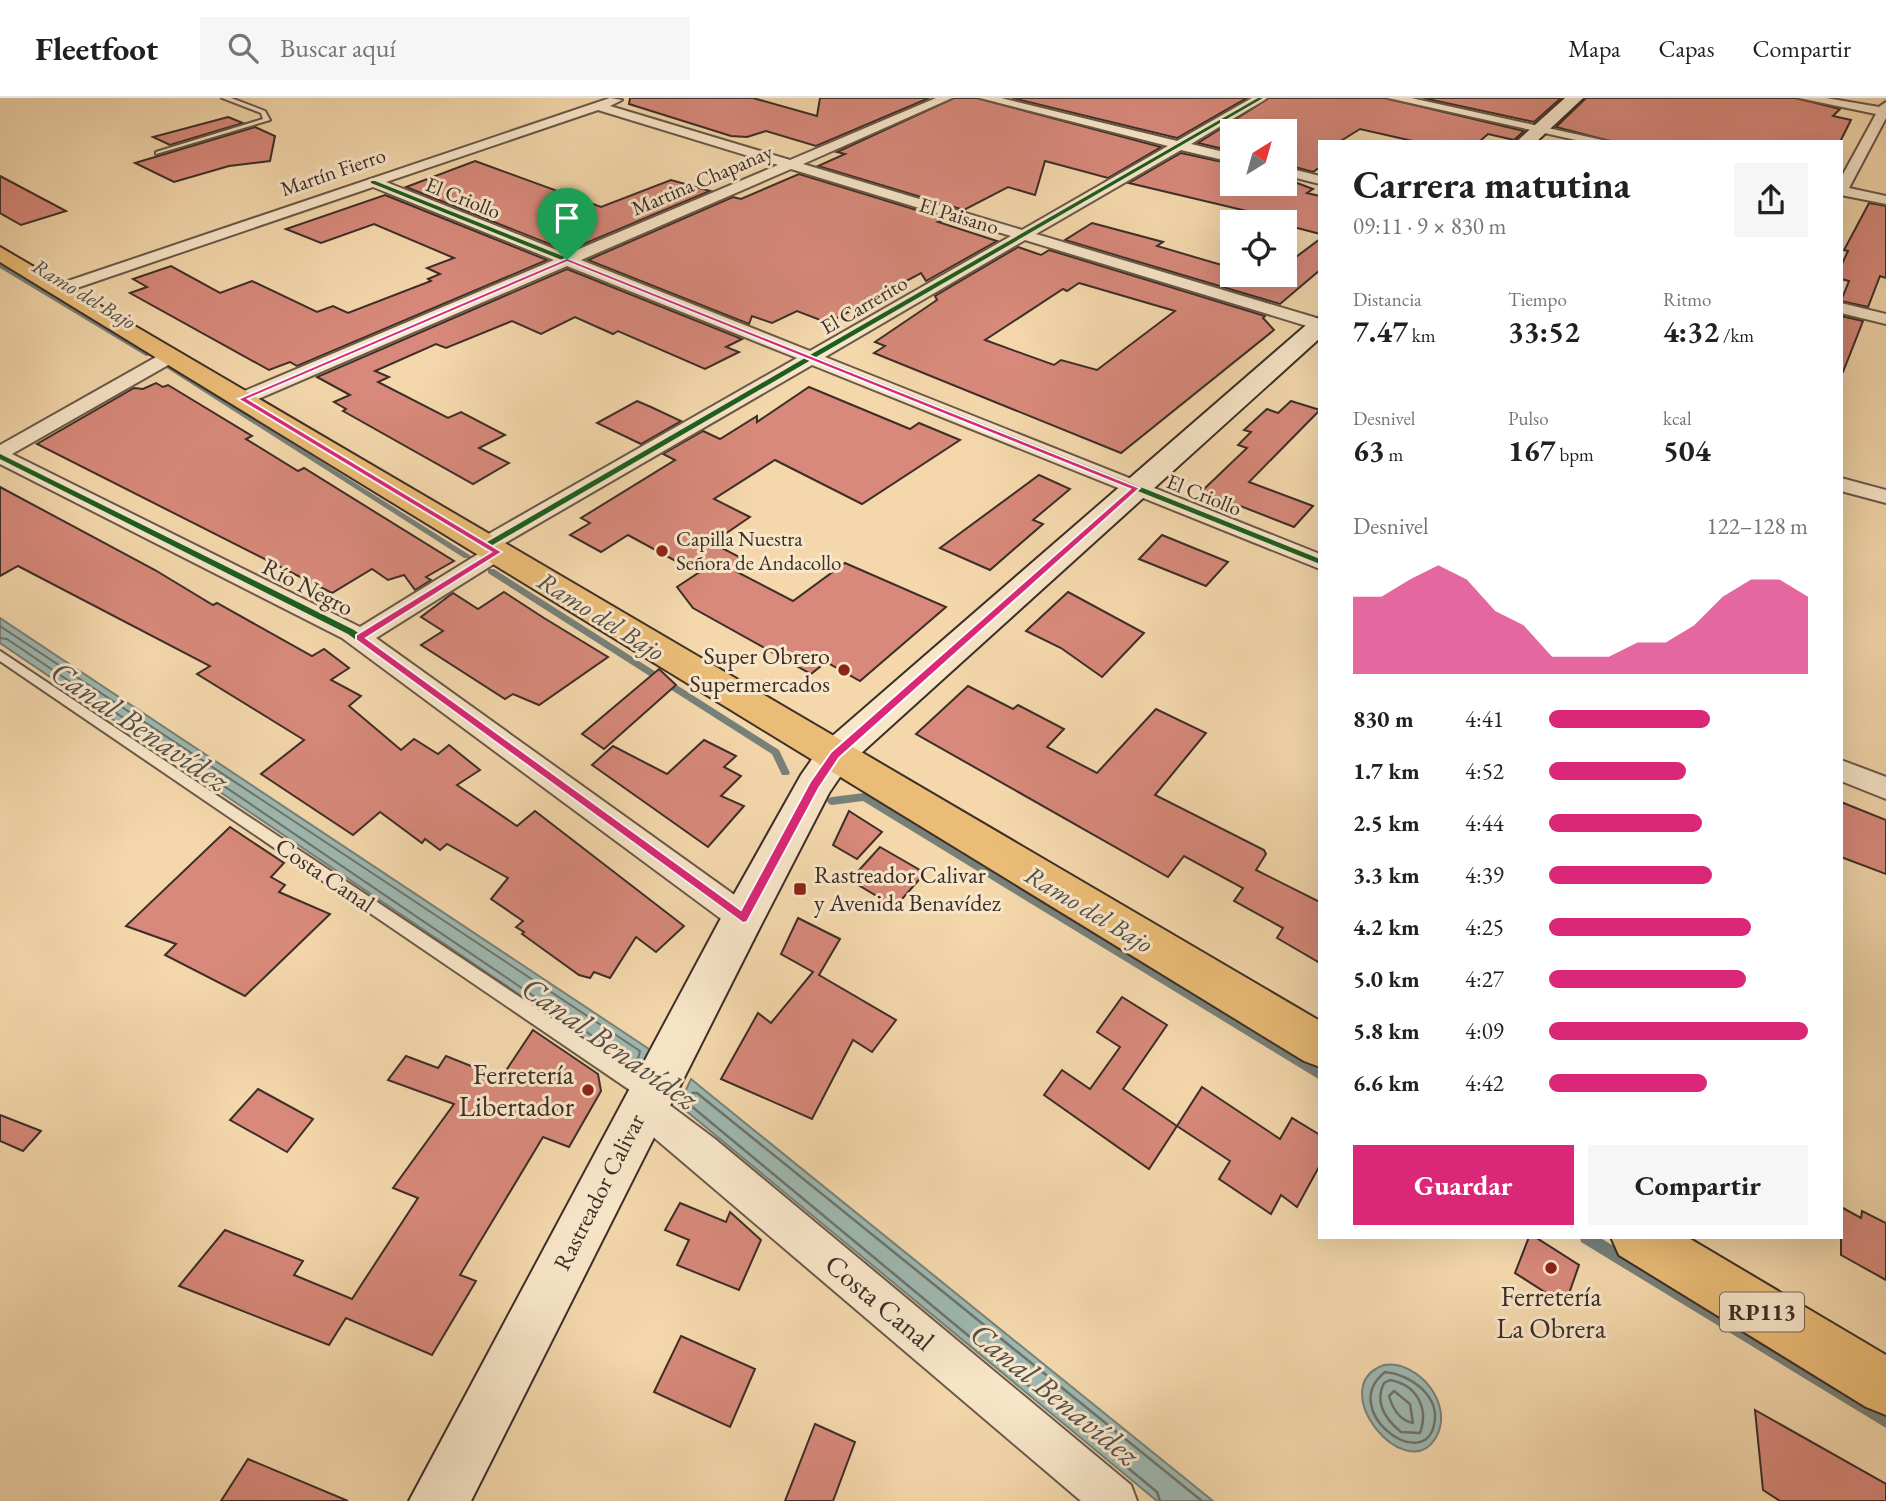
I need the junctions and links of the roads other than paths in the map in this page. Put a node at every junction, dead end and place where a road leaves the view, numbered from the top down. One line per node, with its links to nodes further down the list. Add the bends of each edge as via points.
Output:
1 (225, 98): 15 (lane, via 263,112 267,120)
2 (622, 98): 9 (street, Martín Fierro)
3 (946, 98): 17 (street, Martina Chapanay)
4 (986, 98): 14 (street)
5 (1261, 98): 14 (street, El Carrerito)
6 (1394, 98): 11 (street)
7 (1575, 98): 11 (main road)
8 (1805, 98): 10 (street)
9 (598, 106): 17 (street, El Paisano); 20 (street, Martín Fierro)
10 (1885, 110): 21 (street)
11 (1541, 128): 12 (main road); 13 (street)
12 (1527, 140)
13 (1596, 140)
14 (1179, 145): 16 (street); 24 (street, El Carrerito)
15 (158, 153)
16 (1220, 155)
17 (790, 165): 24 (street, El Paisano); 26 (street, Martina Chapanay)
18 (1297, 174): 19 (street)
19 (1318, 180)
20 (373, 182): 26 (street, El Criollo); 27 (street, Martín Fierro)
21 (1843, 187)
22 (1843, 191): 23 (street)
23 (1886, 200)
24 (1023, 235): 30 (street, El Paisano); 33 (street, El Carrerito)
25 (0, 253): 27 (main road)
26 (567, 260): 33 (street, El Criollo); 34 (street, Martina Chapanay)
27 (59, 289): 32 (main road)
28 (1843, 308): 29 (street)
29 (1886, 319)
30 (1318, 325)
31 (1318, 326): 37 (main road, Rastreador Calivar)
32 (171, 356): 34 (main road); 35 (street)
33 (811, 358): 37 (street, El Criollo); 39 (street, El Carrerito)
34 (242, 399): 39 (main road)
35 (0, 454): 41 (street, Río Negro)
36 (1843, 485): 38 (street)
37 (1136, 488): 40 (street, El Criollo); 43 (main road, Rastreador Calivar)
38 (1886, 497)
39 (492, 549): 41 (street, El Carrerito); 43 (main road)
40 (1318, 561)
41 (359, 638): 46 (street, Río Negro)
42 (0, 655): 48 (lane, Costa Canal)
43 (835, 755): 46 (main road, Rastreador Calivar, via 814,785); 47 (main road)
44 (1843, 771): 45 (street)
45 (1886, 788)
46 (743, 918): 48 (main road, Rastreador Calivar)
47 (1318, 1045)
48 (653, 1087): 51 (main road, Rastreador Calivar); 52 (street, Costa Canal, via 712,1160)
49 (1640, 1239): 50 (main road, RP113)
50 (1886, 1387)
51 (439, 1501)
52 (1115, 1501)

